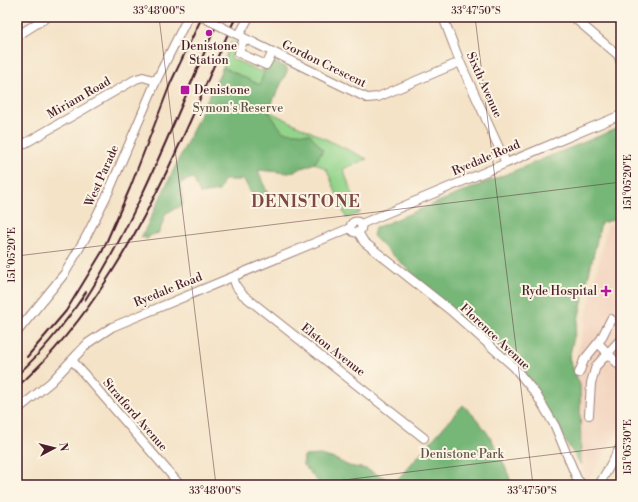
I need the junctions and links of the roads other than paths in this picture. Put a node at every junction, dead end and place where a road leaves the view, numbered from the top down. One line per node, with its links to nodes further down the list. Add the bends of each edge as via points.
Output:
1 (47, 17): 8 (street)
2 (188, 17): 12 (street, West Parade)
3 (202, 17): 7 (street, Gordon Crescent, bridge)
4 (249, 17): 7 (street)
5 (443, 17): 10 (street, Sixth Avenue)
6 (573, 17): 11 (street, via 618,55)
7 (239, 35): 9 (street, Gordon Crescent); 9 (street, via 239,52 266,65)
8 (17, 36)
9 (273, 52): 10 (street, Gordon Crescent, via 367,98)
10 (460, 62): 15 (street, Sixth Avenue)
11 (621, 63)
12 (156, 81): 14 (street, Miriam Road, via 143,77 136,79); 21 (street, West Parade, via 109,191 87,235 65,273)
13 (621, 115): 15 (street, Ryedale Road)
14 (17, 148)
15 (506, 163): 16 (street, Ryedale Road)
16 (361, 224): 17 (street, via 354,221); 18 (street, via 362,228)
17 (350, 228): 18 (street, via 352,232); 19 (street, Ryedale Road)
18 (358, 232): 33 (street, Florence Avenue, via 364,242 450,310 514,367 536,394 555,426 577,479)
19 (233, 276): 25 (street, Ryedale Road, via 112,327 88,343); 30 (street, Elston Avenue, via 242,294)
20 (611, 319): 23 (street)
21 (17, 332)
22 (620, 341): 24 (street)
23 (598, 343): 24 (street); 27 (street, via 584,360)
24 (607, 352): 26 (street); 29 (street, via 596,366 591,383)
25 (72, 360): 28 (street, Ryedale Road, via 51,382); 32 (street, Stratford Avenue)
26 (621, 367)
27 (579, 372)
28 (17, 410)
29 (589, 415)
30 (424, 438)
31 (621, 446): 34 (street)
32 (180, 485)
33 (583, 485)
34 (599, 485)

